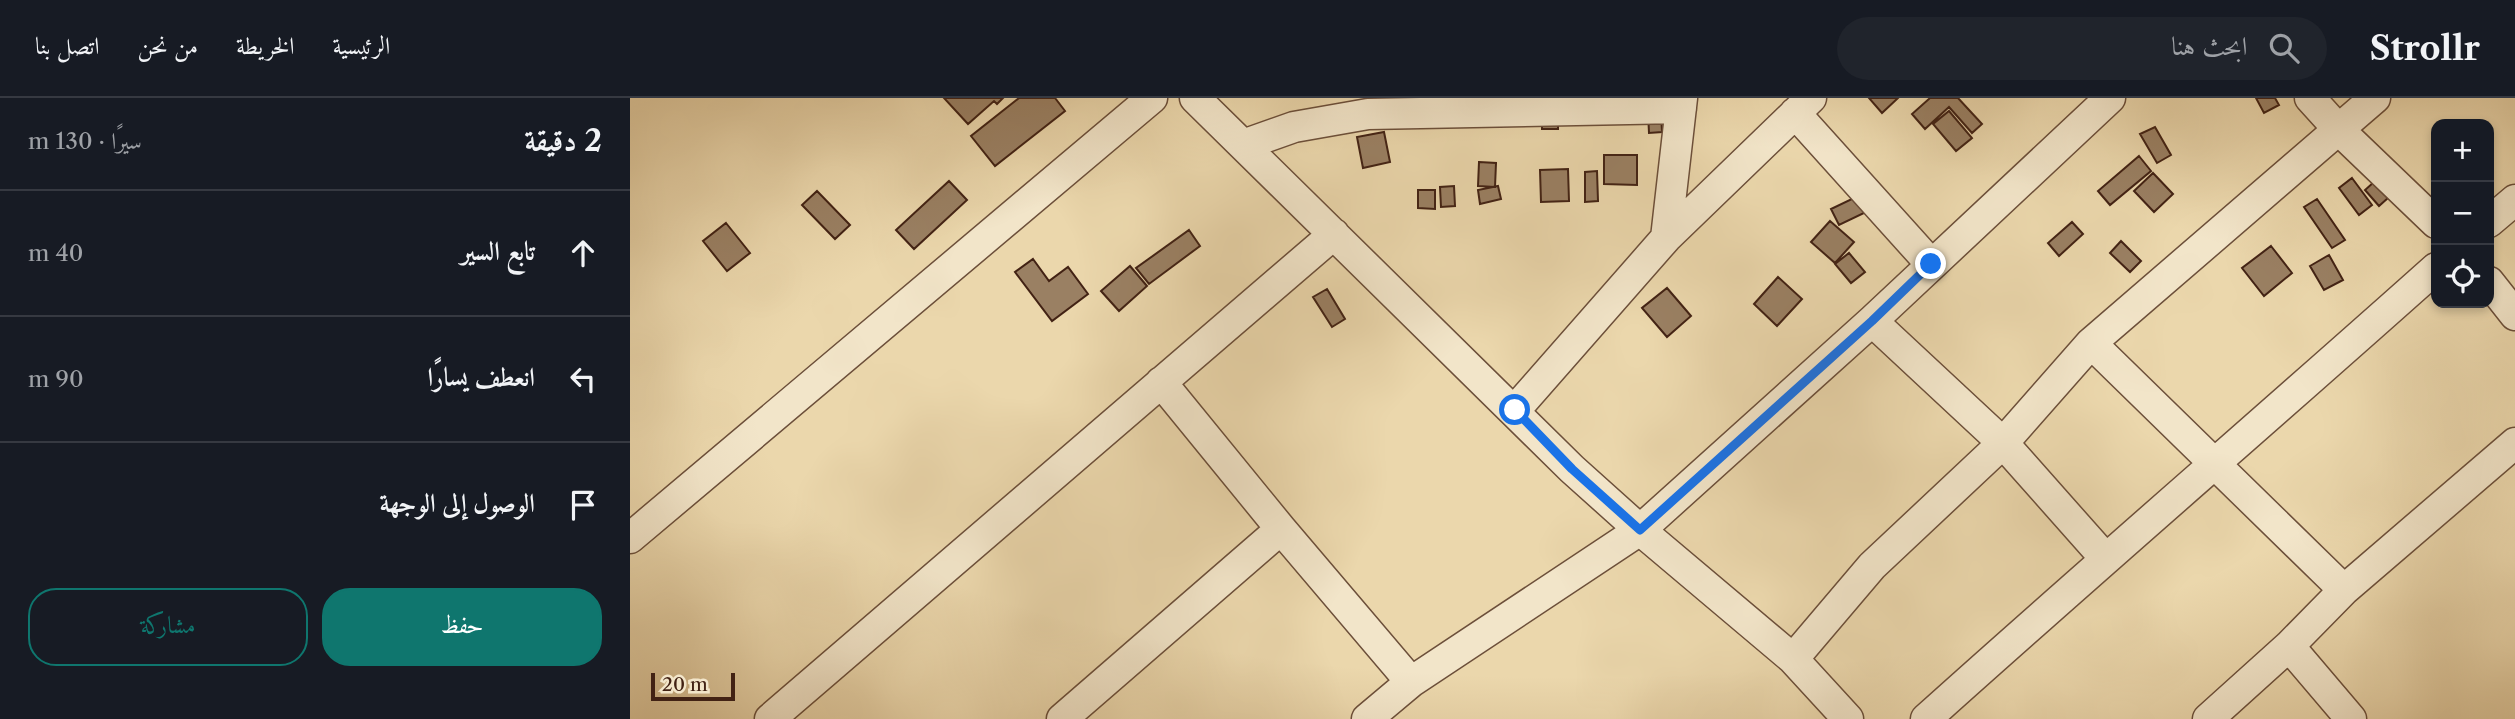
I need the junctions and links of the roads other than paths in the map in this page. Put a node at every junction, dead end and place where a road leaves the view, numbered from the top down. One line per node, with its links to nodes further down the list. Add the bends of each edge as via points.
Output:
1 (1152, 98): 29 (street)
2 (1195, 98): 10 (street)
3 (2110, 98): 16 (street)
4 (2310, 98): 9 (street)
5 (2375, 98): 9 (street)
6 (1682, 103): 7 (street); 15 (street)
7 (1368, 106): 10 (street)
8 (1803, 106): 15 (street); 16 (street)
9 (2339, 130): 12 (street); 21 (street)
10 (1243, 145): 14 (street)
11 (2515, 200): 13 (street)
12 (2431, 218)
13 (2494, 218)
14 (1334, 234): 22 (street); 23 (street)
15 (1666, 238): 23 (street)
16 (1931, 264): 20 (street)
17 (2431, 272): 26 (street)
18 (2494, 288): 19 (street)
19 (2515, 315)
20 (1872, 321): 24 (street); 28 (street)
21 (2091, 343): 24 (street); 26 (street)
22 (1161, 382): 27 (street); 35 (street)
23 (1515, 410): 28 (street)
24 (2003, 443): 30 (street); 33 (street, via 1872,566)
25 (2515, 443): 31 (street)
26 (2216, 464): 30 (street); 31 (street)
27 (1281, 529): 34 (street); 36 (street)
28 (1640, 530): 33 (street); 34 (street)
29 (630, 538)
30 (2105, 558): 39 (street)
31 (2344, 590): 32 (street)
32 (2289, 646): 40 (street); 41 (street)
33 (1793, 659): 38 (street)
34 (1411, 682): 37 (street)
35 (771, 719)
36 (1062, 719)
37 (1367, 719)
38 (1848, 719)
39 (1926, 719)
40 (2208, 719)
41 (2351, 719)

